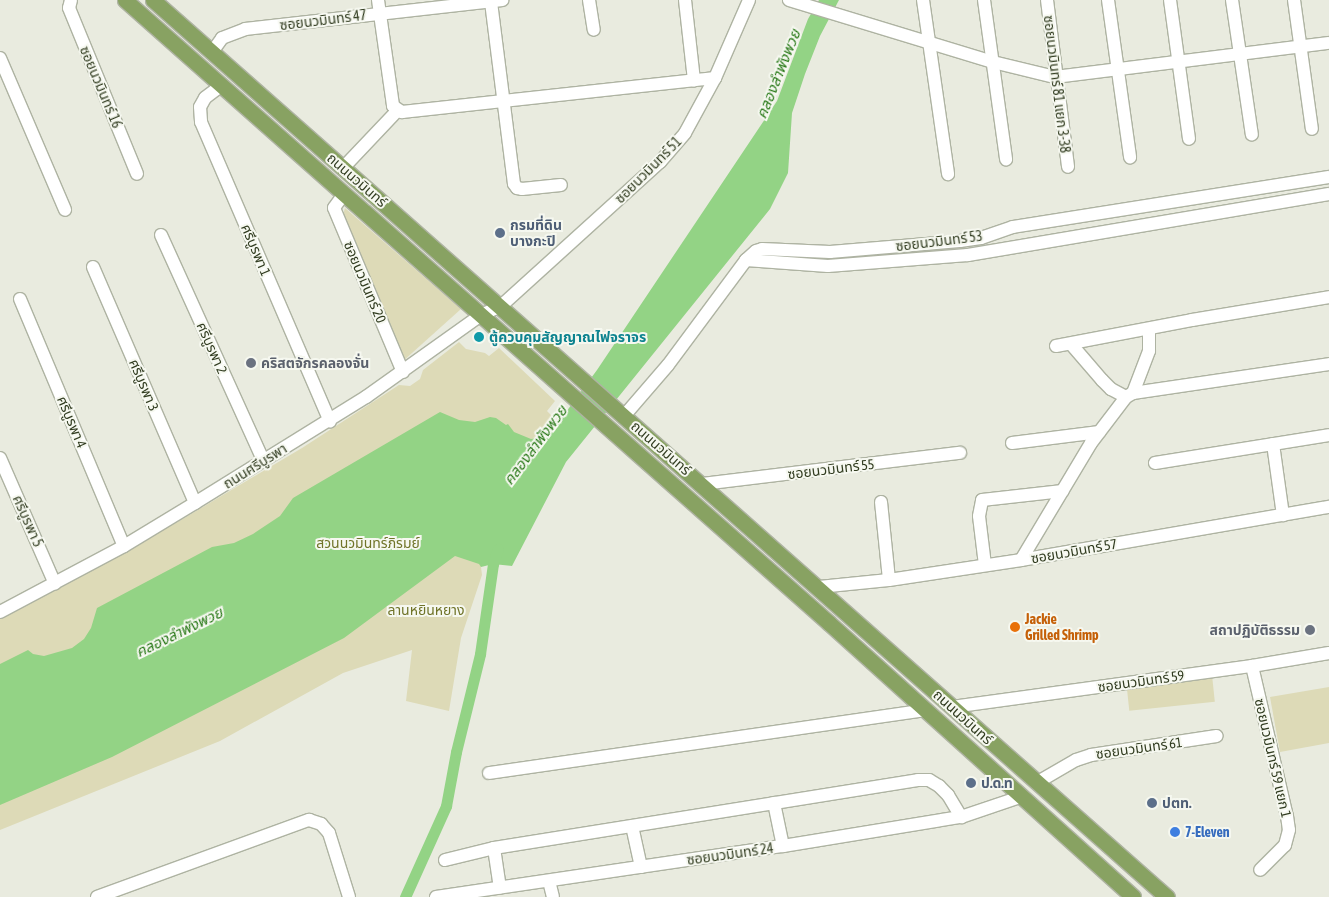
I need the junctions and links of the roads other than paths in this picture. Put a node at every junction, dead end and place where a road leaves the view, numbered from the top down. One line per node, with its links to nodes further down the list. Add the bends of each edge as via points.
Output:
1 (71, 0): 40 (street, ซอยนวมินทร์ 16, via 68,8)
2 (125, 0): 30 (main road, ถนนนวมินทร์)
3 (153, 0): 21 (main road, ถนนนวมินทร์)
4 (589, 0): 17 (street)
5 (685, 0): 29 (street)
6 (749, 0): 28 (street, ซอยนวมินทร์ 51)
7 (789, 0): 18 (street)
8 (923, 0): 18 (street)
9 (984, 0): 24 (street)
10 (1047, 0): 27 (street, ซอยนวมินทร์ 81 แยก 3-38)
11 (1108, 0): 26 (street)
12 (1170, 0): 25 (street)
13 (1232, 0): 22 (street)
14 (1294, 0): 20 (street)
15 (496, 1): 16 (street, ซอยนวมินทร์ 47); 31 (street)
16 (378, 6): 21 (street, ซอยนวมินทร์ 47, via 245,29 222,38); 32 (street, via 393,106)
17 (594, 30)
18 (928, 42): 24 (street); 41 (street)
19 (1329, 43): 20 (street)
20 (1300, 47): 22 (street); 33 (street)
21 (212, 52): 39 (main road, ถนนนวมินทร์)
22 (1239, 54): 25 (street); 34 (street)
23 (0, 58): 46 (street)
24 (993, 62): 27 (street); 37 (street)
25 (1178, 62): 26 (street); 35 (street)
26 (1118, 69): 27 (street); 36 (street)
27 (1055, 77): 38 (street, ซอยนวมินทร์ 81 แยก 3-38)
28 (715, 78): 29 (street); 52 (street, ซอยนวมินทร์ 51, via 685,133 660,162)
29 (694, 80): 31 (street)
30 (222, 85): 44 (main road, ถนนนวมินทร์); 61 (street, ศรีบูรพา 1, via 202,103 201,122)
31 (502, 100): 32 (street); 43 (street, via 514,184 522,189)
32 (397, 111): 39 (street)
33 (1312, 129)
34 (1252, 135)
35 (1189, 139)
36 (1130, 157)
37 (1006, 159)
38 (1068, 167)
39 (344, 168): 52 (main road, ถนนนวมินทร์)
40 (137, 174)
41 (948, 174)
42 (1329, 177): 48 (street, ซอยนวมินทร์ 53, via 1013,227 960,241 830,252 762,249)
43 (561, 185)
44 (344, 194): 53 (main road, ถนนนวมินทร์); 58 (street, ซอยนวมินทร์ 20, via 334,208)
45 (1329, 194): 48 (street, via 968,256 828,266)
46 (65, 210)
47 (161, 235): 68 (street, ศรีบูรพา 2)
48 (746, 260): 60 (street, ซอยนวมินทร์ 53, via 668,365)
49 (92, 266): 73 (street, ศรีบูรพา 3)
50 (1329, 297): 54 (street)
51 (20, 299): 76 (street, ศรีบูรพา 4)
52 (502, 306): 53 (street, ถนนศรีบูรพา); 60 (main road, ถนนนวมินทร์)
53 (481, 315): 58 (street, ถนนศรีบูรพา); 86 (main road, ถนนนวมินทร์)
54 (1149, 329): 55 (street); 59 (street, via 1147,358)
55 (1071, 344): 56 (street); 59 (street, via 1112,389)
56 (1056, 346)
57 (1329, 364): 59 (street)
58 (403, 372): 61 (street, ถนนศรีบูรพา)
59 (1129, 395): 62 (street)
60 (619, 411): 70 (main road, ถนนนวมินทร์)
61 (330, 421): 68 (street, ถนนศรีบูรพา)
62 (1099, 432): 64 (street); 71 (street)
63 (1329, 435): 65 (street)
64 (1012, 443)
65 (1273, 444): 69 (street); 75 (street)
66 (960, 453): 70 (street, ซอยนวมินทร์ 55)
67 (0, 458): 80 (street, ศรีบูรพา 5)
68 (264, 462): 73 (street, ถนนศรีบูรพา)
69 (1155, 464)
70 (702, 484): 81 (main road, ถนนนวมินทร์)
71 (1062, 491): 77 (street); 78 (street, via 982,500 979,516)
72 (881, 502): 79 (street)
73 (195, 503): 76 (street, ถนนศรีบูรพา)
74 (1329, 507): 75 (street, ซอยนวมินทร์ 57)
75 (1283, 515): 77 (street, ซอยนวมินทร์ 57)
76 (124, 546): 80 (street, ถนนศรีบูรพา)
77 (1021, 560): 78 (street, ซอยนวมินทร์ 57)
78 (985, 565): 79 (street, ซอยนวมินทร์ 57)
79 (889, 580): 81 (street, ซอยนวมินทร์ 57)
80 (55, 584): 82 (street, ถนนศรีบูรพา)
81 (818, 587): 85 (main road, ถนนนวมินทร์)
82 (0, 612)
83 (1329, 653): 84 (street, ซอยนวมินทร์ 59)
84 (1252, 666): 85 (street, ซอยนวมินทร์ 59); 98 (street, ซอยนวมินทร์ 59 แยก 1, via 1289,830 1285,845)
85 (952, 707): 89 (main road, ถนนนวมินทร์)
86 (926, 710): 88 (street); 90 (main road, ถนนนวมินทร์)
87 (1218, 736): 89 (street, ซอยนวมินทร์ 61, via 1091,754)
88 (489, 774)
89 (1038, 782): 90 (main road); 106 (main road, ถนนนวมินทร์)
90 (1020, 797): 92 (street, ซอยนวมินทร์ 24); 105 (main road, ถนนนวมินทร์)
91 (774, 803): 92 (street, via 929,780 948,795); 93 (street); 94 (street)
92 (961, 817): 94 (street, ซอยนวมินทร์ 24)
93 (632, 826): 95 (street); 97 (street)
94 (783, 846): 97 (street, ซอยนวมินทร์ 24)
95 (494, 848): 96 (street); 100 (street)
96 (445, 860)
97 (640, 867): 99 (street, ซอยนวมินทร์ 24)
98 (1260, 870)
99 (549, 881): 100 (street, ซอยนวมินทร์ 24); 104 (street)
100 (494, 892): 103 (street, ซอยนวมินทร์ 24)
101 (97, 897): 102 (street, via 309,820 320,824 329,833)
102 (349, 897)
103 (436, 897)
104 (553, 897)
105 (1134, 897)
106 (1167, 897)

